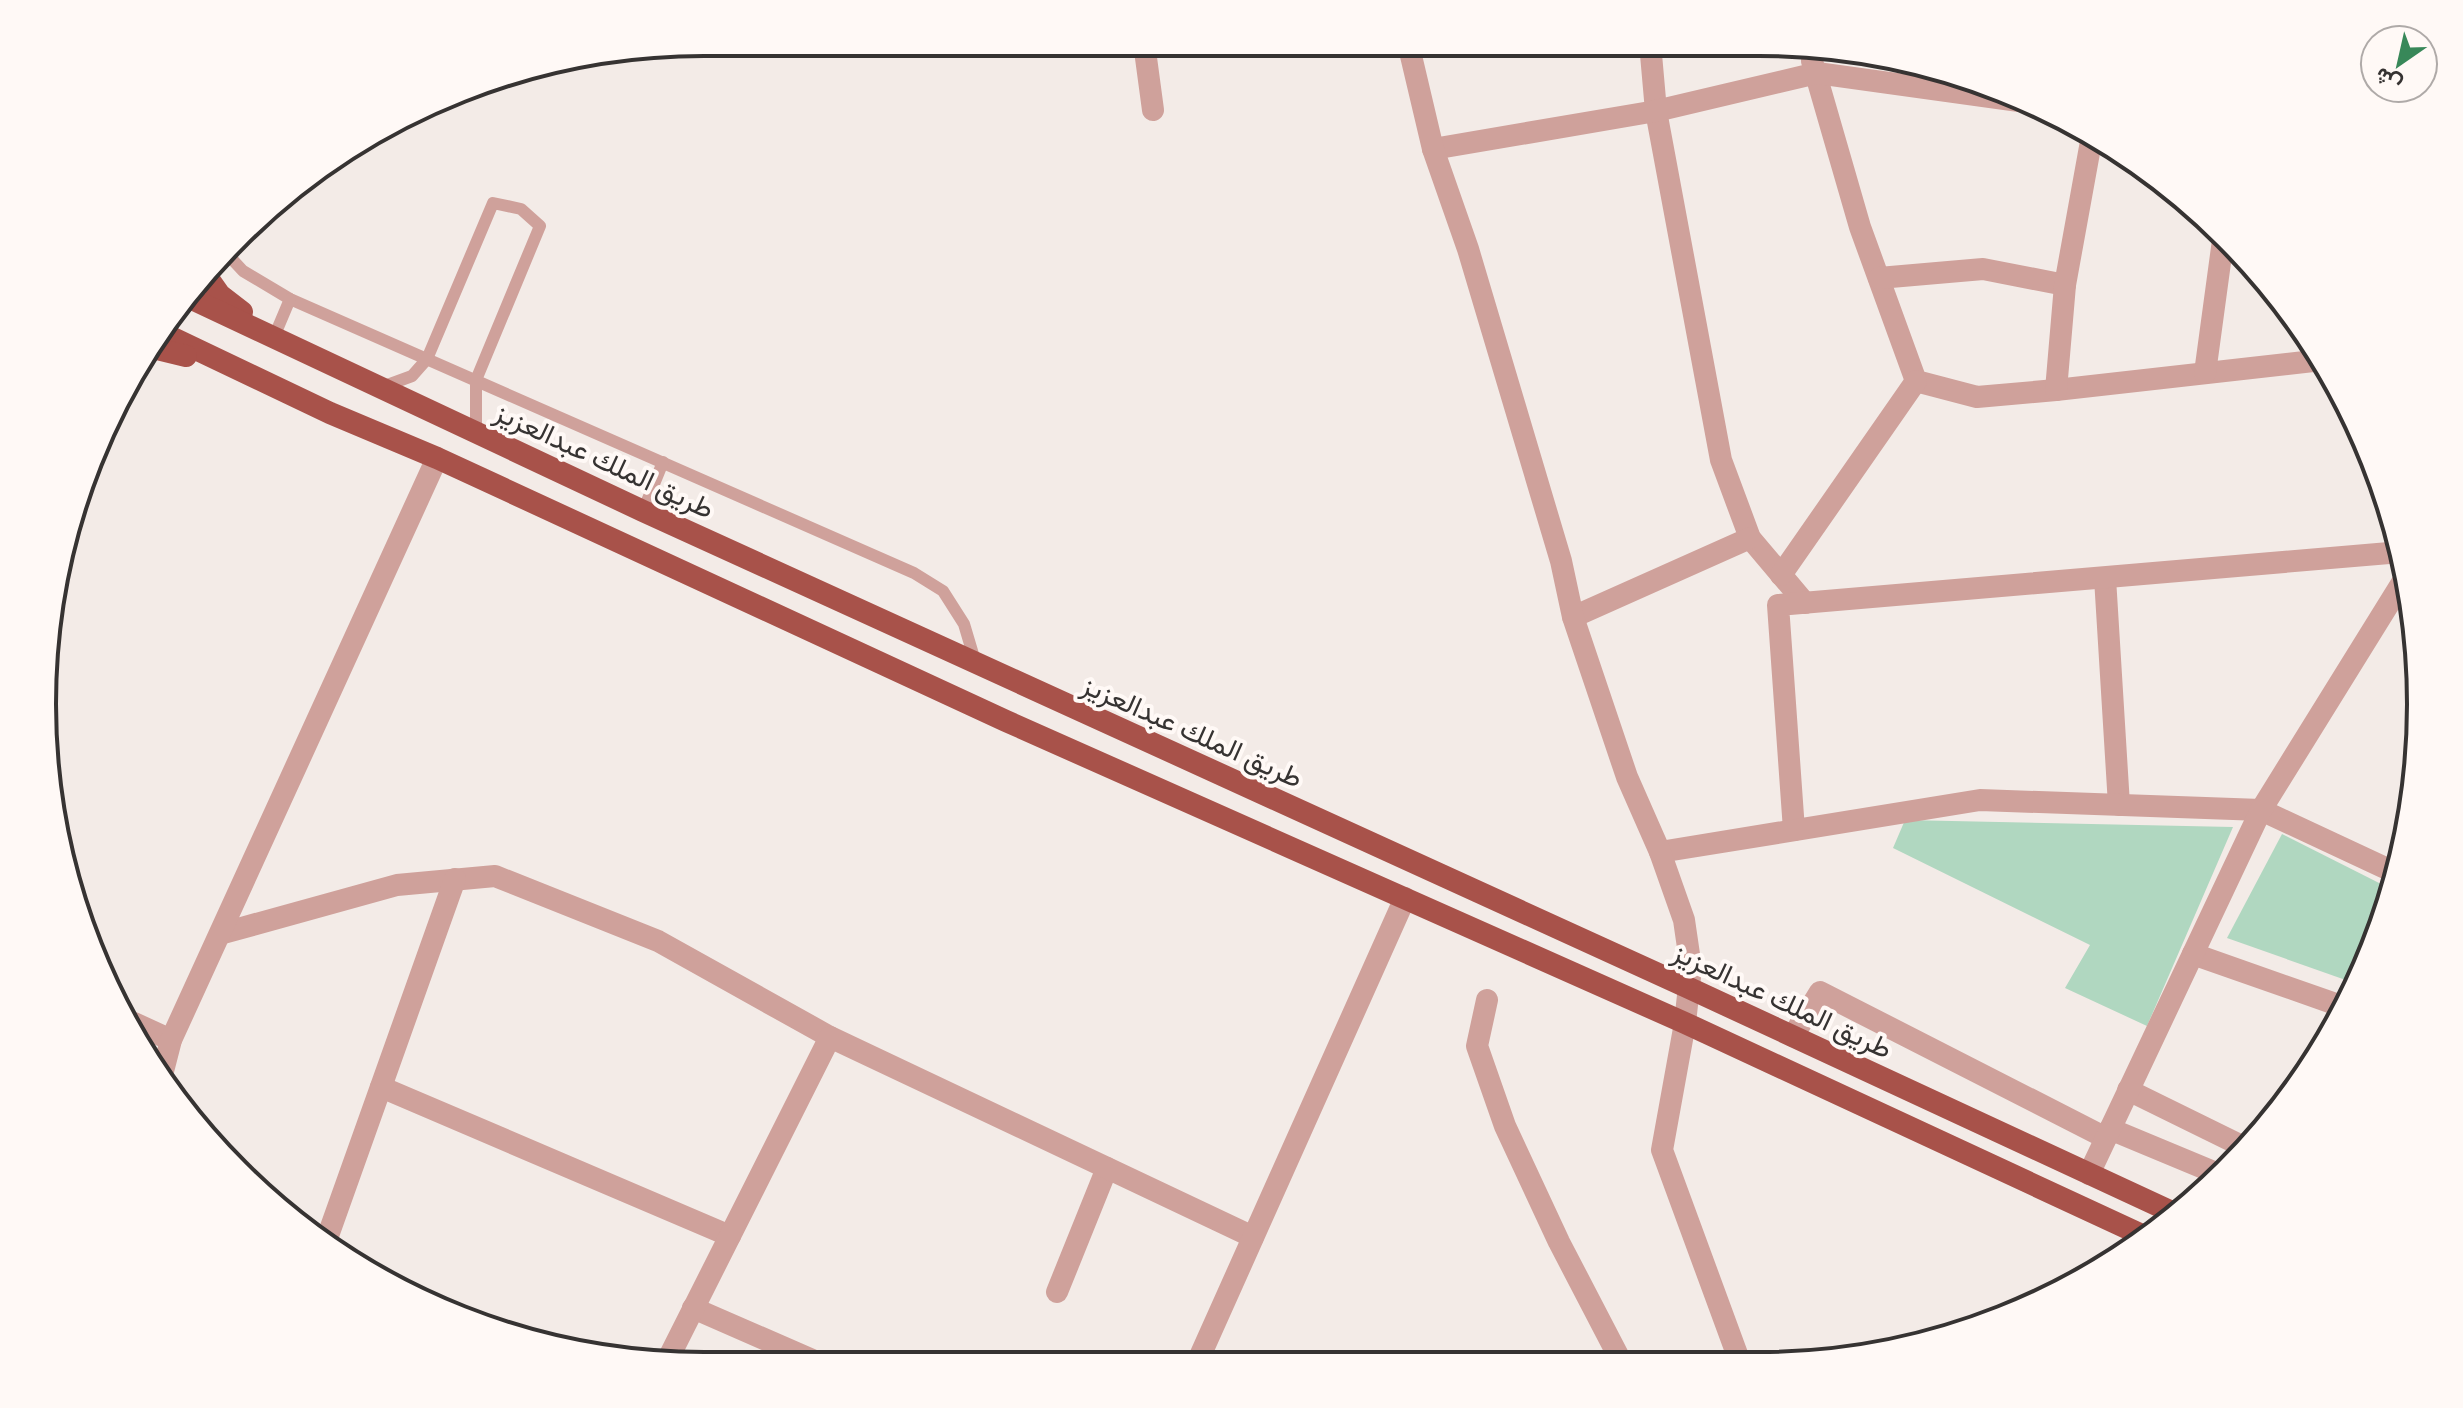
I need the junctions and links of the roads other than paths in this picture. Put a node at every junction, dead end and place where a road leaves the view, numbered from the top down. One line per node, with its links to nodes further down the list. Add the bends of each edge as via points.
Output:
1 (1146, 56): 7 (street)
2 (1411, 56): 10 (street)
3 (1651, 56): 8 (street)
4 (1812, 58): 5 (street)
5 (1817, 73): 6 (street); 8 (street); 13 (street)
6 (1983, 96)
7 (1153, 110)
8 (1656, 111): 10 (street); 33 (street, via 1721,460)
9 (2090, 147): 15 (street)
10 (1433, 149): 39 (street, via 1468,249)
11 (2222, 251): 23 (street)
12 (233, 260): 16 (lane)
13 (1879, 278): 15 (street, via 1983,269); 26 (street)
14 (212, 283): 19 (highway)
15 (2065, 285): 28 (street)
16 (290, 299): 19 (lane); 21 (lane)
17 (197, 301): 19 (highway, طريق الملك عبدالعزيز)
18 (170, 337): 24 (highway)
19 (274, 337): 27 (highway, طريق الملك عبدالعزيز)
20 (162, 349): 24 (highway)
21 (427, 359): 25 (lane); 25 (lane, via 493,203 521,209 540,226); 27 (lane, via 412,376)
22 (2309, 361): 23 (street)
23 (2205, 373): 28 (street)
24 (261, 380): 30 (highway)
25 (476, 380): 29 (lane); 31 (lane)
26 (1916, 381): 28 (street, via 1977,397); 35 (street)
27 (381, 387): 29 (highway, طريق الملك عبدالعزيز)
28 (2056, 390)
29 (476, 432): 32 (highway, طريق الملك عبدالعزيز)
30 (437, 458): 47 (highway); 48 (street)
31 (663, 462): 32 (lane); 40 (lane, via 914,573 943,591 964,624)
32 (643, 511): 40 (highway, طريق الملك عبدالعزيز)
33 (1750, 538): 35 (street); 39 (street)
34 (2389, 553): 36 (street)
35 (1781, 575): 38 (street)
36 (2105, 578): 38 (street); 41 (street)
37 (2397, 591): 42 (street)
38 (1805, 603): 43 (street, via 1778,605)
39 (1573, 617): 44 (street, via 1627,777)
40 (976, 664): 50 (highway, طريق الملك عبدالعزيز)
41 (2119, 805): 42 (street); 43 (street, via 1980,800)
42 (2261, 810): 45 (street); 49 (street)
43 (1794, 830): 44 (street)
44 (1660, 852): 50 (street, via 1684,920)
45 (2386, 868)
46 (455, 879): 48 (street, via 397,885); 56 (street, via 495,876 658,941); 59 (street)
47 (1405, 898): 53 (highway); 70 (street)
48 (220, 934): 57 (street)
49 (2193, 954): 52 (street); 60 (street)
50 (1689, 988): 53 (street); 55 (highway, طريق الملك عبدالعزيز)
51 (1487, 1000): 76 (street, via 1477,1046 1505,1126)
52 (2333, 1003)
53 (1685, 1023): 68 (highway); 77 (street, via 1662,1150)
54 (142, 1027): 57 (street)
55 (1793, 1036): 61 (street, via 1820,992); 65 (highway, طريق الملك عبدالعزيز)
56 (830, 1037): 63 (street); 69 (street)
57 (171, 1040): 58 (street)
58 (165, 1064)
59 (381, 1087): 67 (street); 69 (street)
60 (2128, 1090): 61 (street); 62 (street)
61 (2108, 1133): 64 (street); 65 (street)
62 (2235, 1143)
63 (1107, 1168): 70 (street); 71 (street)
64 (2208, 1170)
65 (2089, 1174): 66 (highway, طريق الملك عبدالعزيز)
66 (2164, 1209)
67 (329, 1232)
68 (2135, 1232)
69 (730, 1236): 72 (street)
70 (1253, 1237): 75 (street)
71 (1057, 1292)
72 (693, 1308): 73 (street); 74 (street)
73 (672, 1351)
74 (794, 1352)
75 (1202, 1352)
76 (1616, 1352)
77 (1736, 1352)

